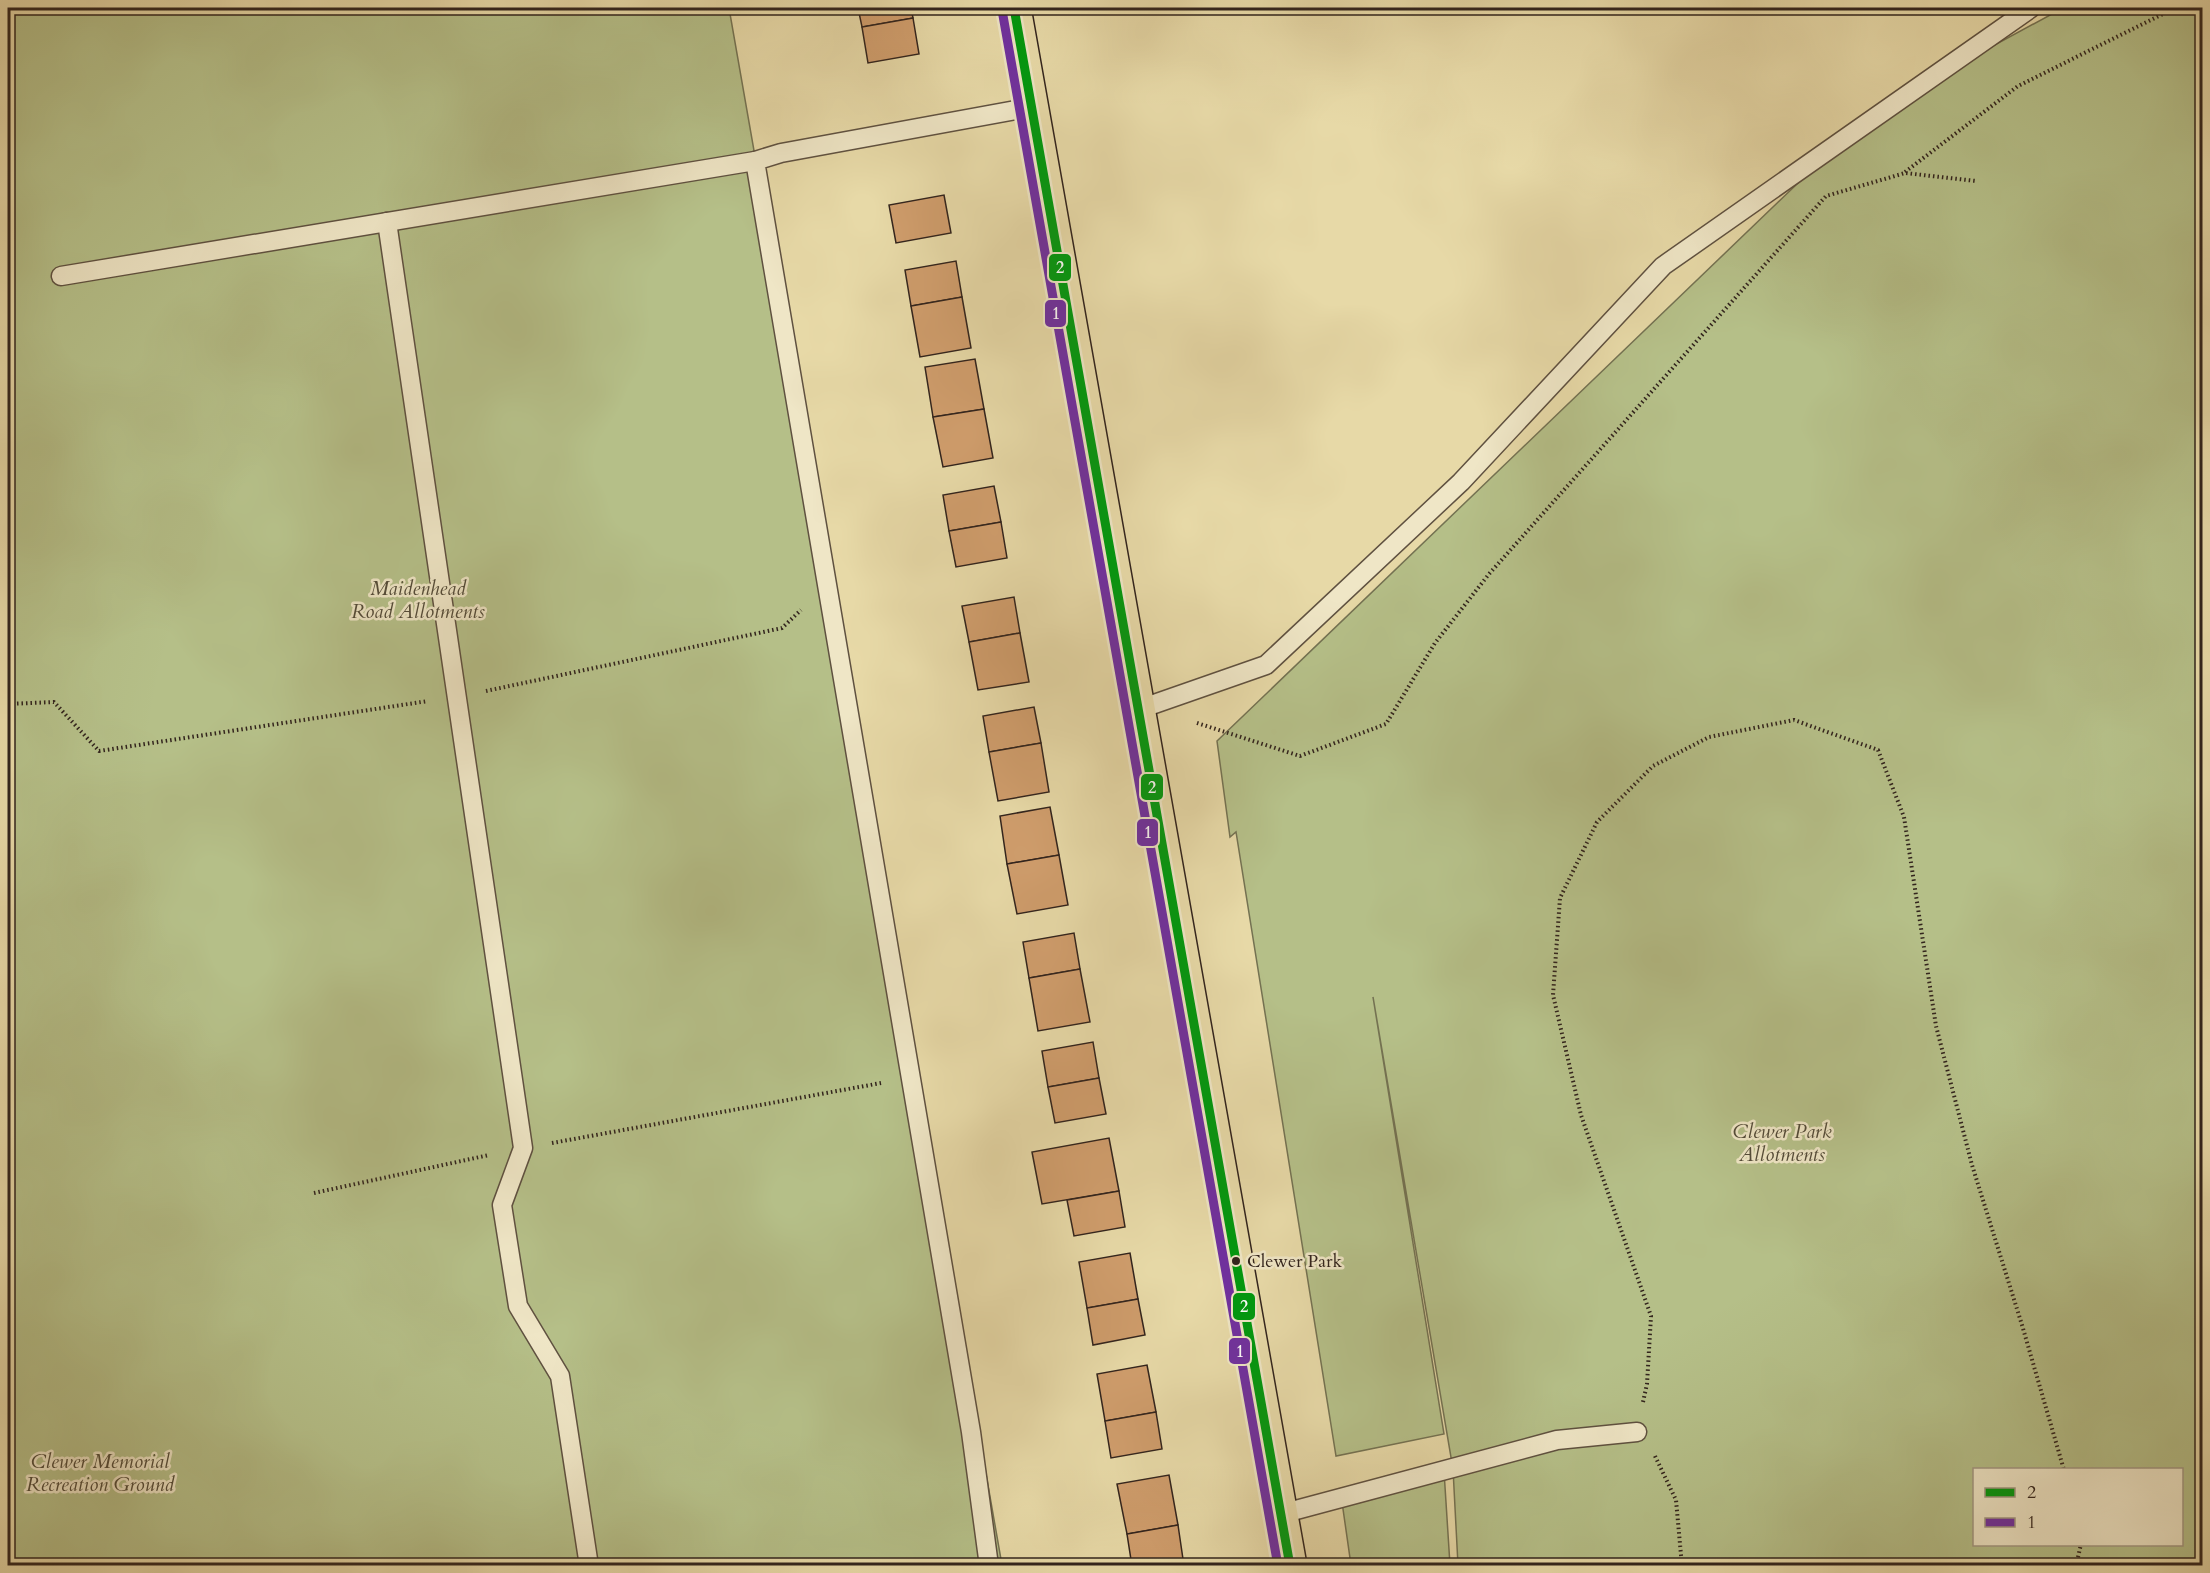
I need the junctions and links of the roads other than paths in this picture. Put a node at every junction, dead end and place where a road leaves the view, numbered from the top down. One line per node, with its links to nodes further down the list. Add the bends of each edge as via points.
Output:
1 (1014, 8): 3 (main road)
2 (2031, 8): 7 (lane, via 1663,266 1461,482 1266,665)
3 (1032, 107): 4 (lane); 7 (main road)
4 (755, 161): 5 (lane); 11 (lane, via 912,1077 971,1432)
5 (387, 222): 6 (lane); 10 (lane, via 523,1148 502,1205 518,1306 560,1376)
6 (61, 276)
7 (1137, 710): 9 (main road)
8 (1636, 1432): 9 (lane, via 1557,1440)
9 (1281, 1514): 12 (main road)
10 (589, 1566)
11 (989, 1566)
12 (1290, 1566)

